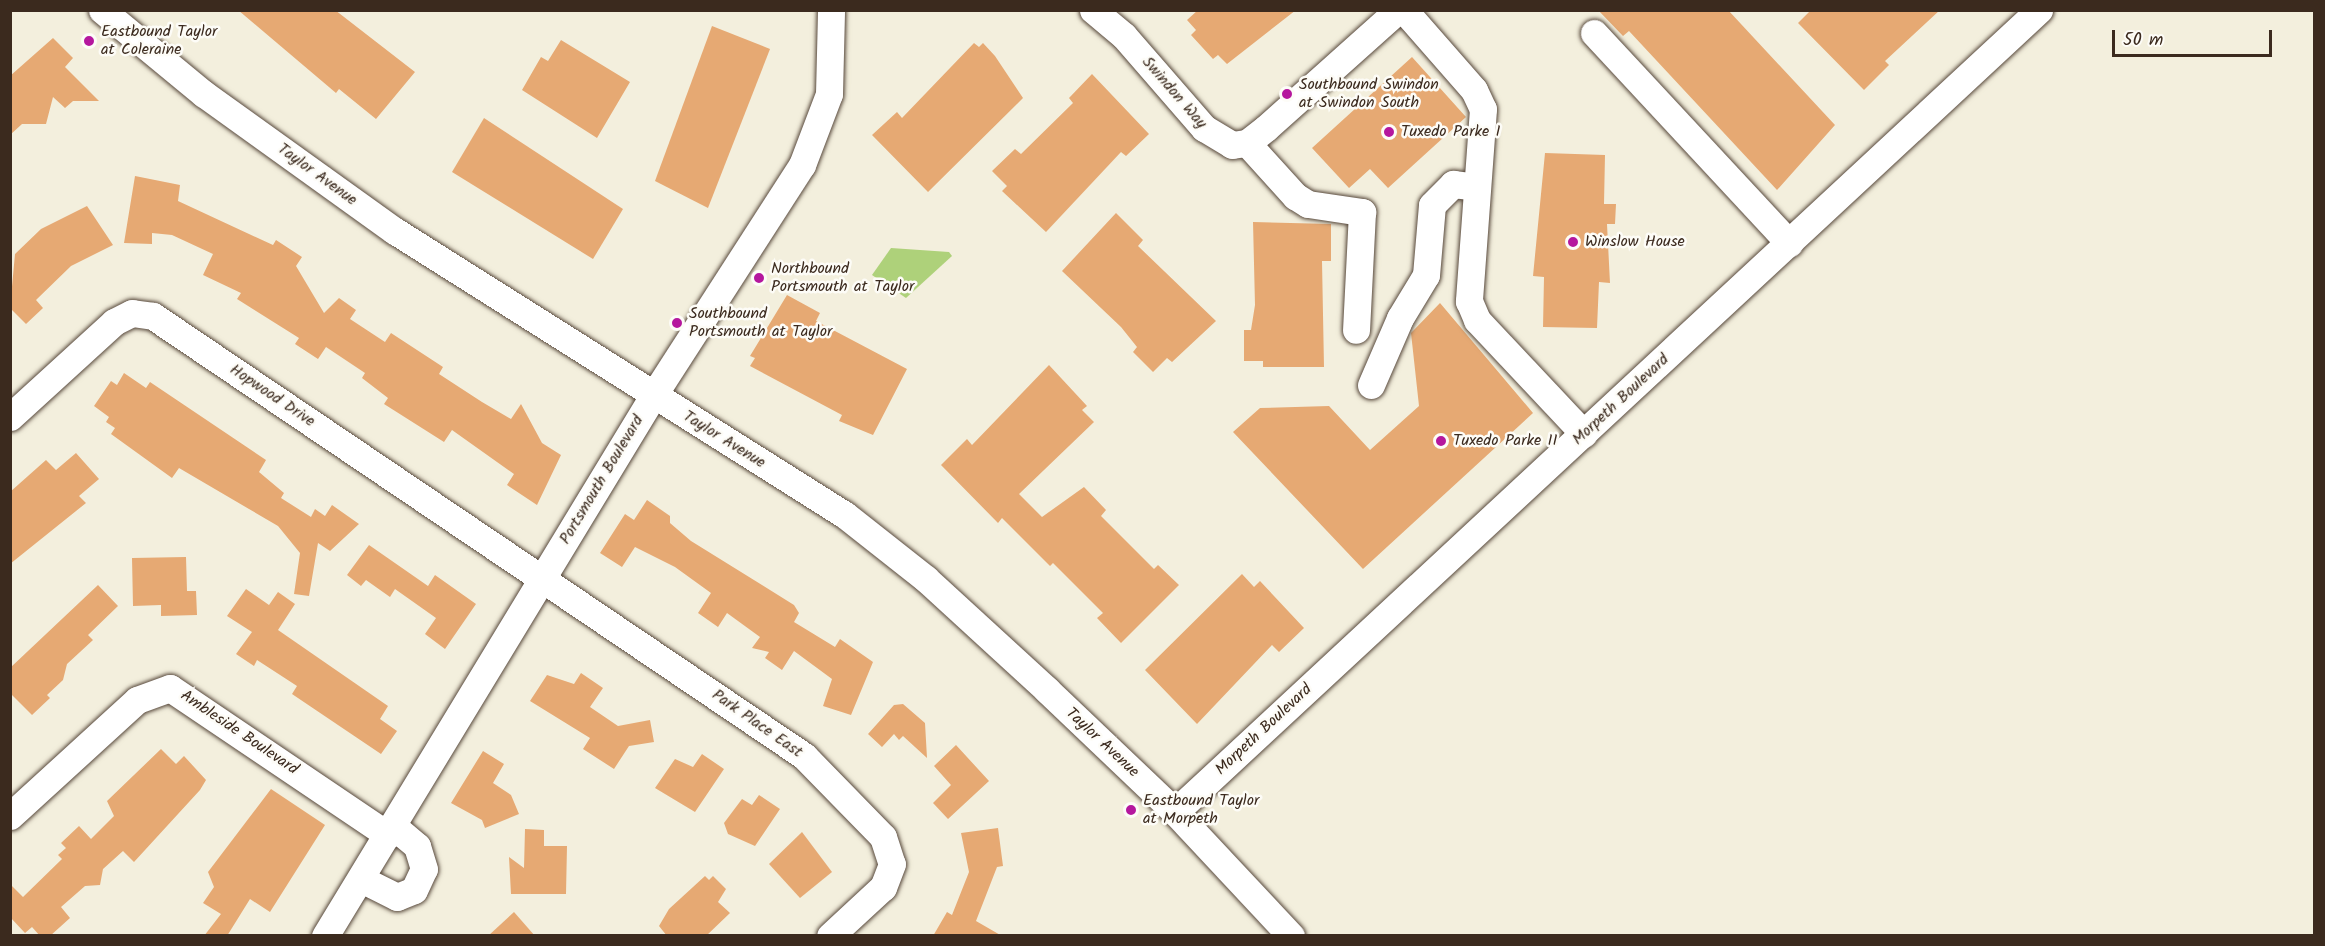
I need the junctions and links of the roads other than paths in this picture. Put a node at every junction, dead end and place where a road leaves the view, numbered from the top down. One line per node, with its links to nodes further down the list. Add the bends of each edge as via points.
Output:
1 (102, 10): 15 (street, Taylor Avenue, via 204,93 395,231)
2 (831, 10): 15 (street, Portsmouth Boulevard, via 830,94 802,165)
3 (1093, 10): 8 (street, Swindon Way, via 1124,36 1218,140)
4 (1398, 10): 8 (street)
5 (1404, 10): 9 (street, via 1474,90 1483,109)
6 (2038, 10): 10 (street, Morpeth Boulevard)
7 (1594, 33): 10 (street)
8 (1247, 143): 13 (street, via 1295,196 1308,204 1362,212)
9 (1477, 187): 11 (street, via 1454,184 1432,206); 12 (street)
10 (1789, 243): 17 (street, Morpeth Boulevard)
11 (1426, 275): 12 (street); 14 (street, via 1400,318)
12 (1471, 276): 17 (street, via 1469,301 1477,320)
13 (1356, 330)
14 (1371, 385)
15 (653, 396): 18 (street, Portsmouth Boulevard); 19 (street, Taylor Avenue, via 844,515 926,579)
16 (10, 417): 18 (street, Hopwood Drive, via 114,322 132,313 153,316)
17 (1584, 434): 19 (street, Morpeth Boulevard)
18 (542, 578): 21 (street, Portsmouth Boulevard); 24 (street, Park Place East, via 804,756 883,837 892,864 884,887)
19 (1175, 812): 25 (street, Taylor Avenue)
20 (10, 816): 21 (street, Ambleside Boulevard, via 137,700 170,688)
21 (391, 830): 22 (street, Portsmouth Boulevard); 22 (street, via 417,846 424,869 414,890 397,897)
22 (361, 879): 23 (street, Portsmouth Boulevard)
23 (325, 936)
24 (830, 936)
25 (1291, 936)

